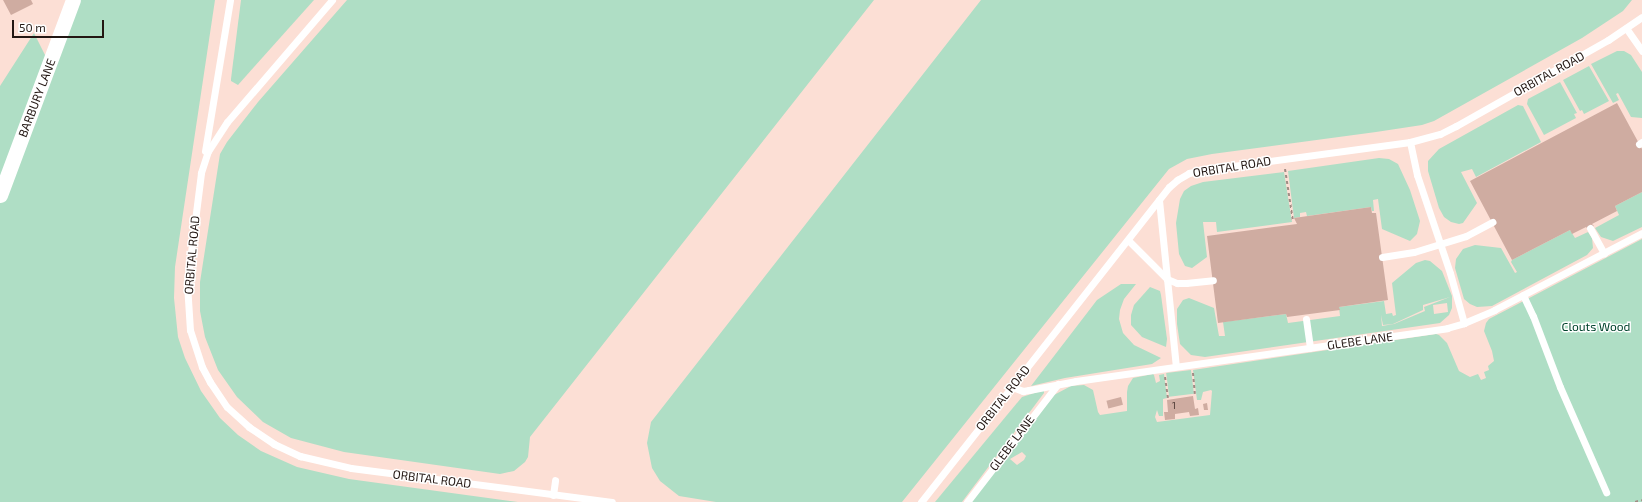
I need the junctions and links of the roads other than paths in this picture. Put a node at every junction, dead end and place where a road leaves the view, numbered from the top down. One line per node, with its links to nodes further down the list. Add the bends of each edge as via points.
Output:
1 (73, 0): 9 (street, BARBURY LANE)
2 (230, 0): 8 (lane)
3 (332, 0): 8 (lane, ORBITAL ROAD, via 217,135 208,151)
4 (1642, 16): 5 (lane, ORBITAL ROAD)
5 (1626, 28): 6 (lane); 7 (lane, ORBITAL ROAD, via 1456,126 1440,134)
6 (1642, 51)
7 (1410, 142): 10 (lane, ORBITAL ROAD, via 1189,173 1170,187); 15 (lane, via 1417,175)
8 (201, 173): 29 (lane, ORBITAL ROAD, via 189,266 190,330 197,354 210,382 228,407 249,427 274,444 300,456 323,462 351,468)
9 (0, 195)
10 (1159, 200): 14 (lane, ORBITAL ROAD); 18 (lane)
11 (1492, 222): 15 (lane, via 1466,236)
12 (1590, 228): 16 (lane)
13 (1642, 233): 16 (lane, GLEBE LANE)
14 (1128, 240): 18 (lane); 26 (lane, ORBITAL ROAD)
15 (1440, 244): 17 (lane, via 1414,252); 22 (lane)
16 (1604, 253): 20 (lane, GLEBE LANE)
17 (1382, 257)
18 (1166, 279): 19 (lane, via 1177,283); 24 (lane)
19 (1213, 280)
20 (1523, 296): 22 (lane, GLEBE LANE); 28 (lane)
21 (1306, 319): 23 (lane)
22 (1464, 323): 23 (lane, GLEBE LANE, via 1434,330)
23 (1310, 348): 24 (lane, GLEBE LANE)
24 (1176, 366): 25 (lane, GLEBE LANE)
25 (1058, 384): 26 (lane, GLEBE LANE, via 1023,391); 32 (lane, GLEBE LANE)
26 (1012, 387): 31 (lane, ORBITAL ROAD)
27 (555, 480): 29 (lane)
28 (1606, 492)
29 (552, 494): 30 (lane, ORBITAL ROAD)
30 (612, 502)
31 (921, 502)
32 (967, 502)

